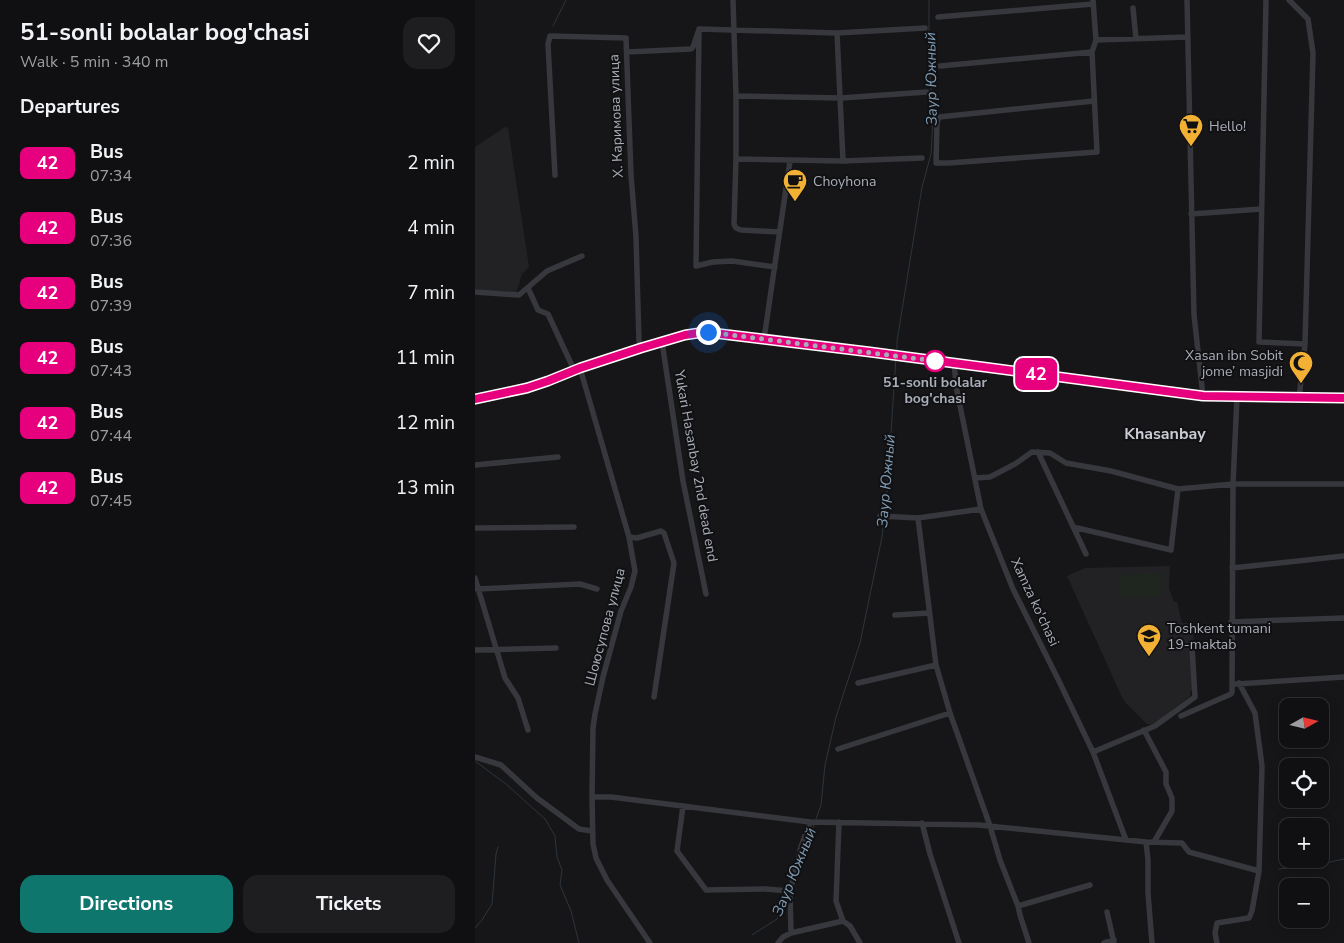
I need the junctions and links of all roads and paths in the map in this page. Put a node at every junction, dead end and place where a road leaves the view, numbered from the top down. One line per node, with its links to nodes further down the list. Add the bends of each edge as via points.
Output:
1 (733, 0): 9 (street)
2 (1187, 0): 11 (street)
3 (1266, 0): 27 (street)
4 (1289, 0): 36 (street, via 1308,19 1313,53)
5 (1093, 2): 7 (street); 13 (street)
6 (1133, 8): 12 (street)
7 (939, 17)
8 (925, 28): 10 (street)
9 (733, 30): 10 (street); 14 (street, via 699,29); 19 (street)
10 (837, 32): 20 (street)
11 (1187, 37): 12 (street); 28 (street)
12 (1136, 39): 13 (street)
13 (1096, 40): 16 (street)
14 (696, 48): 15 (street); 31 (street, via 696,266 732,261)
15 (627, 52): 26 (street, Х. Каримова улица, via 626,38 551,36 548,44); 37 (street, Х. Каримова улица)
16 (1092, 52): 17 (street); 21 (street)
17 (940, 66)
18 (927, 92): 20 (street)
19 (736, 96): 20 (street); 23 (street)
20 (841, 98): 25 (street)
21 (1094, 101): 21 (street, via 1097,152 936,163 939,117)
22 (922, 158): 25 (street)
23 (736, 159): 24 (street); 29 (street, via 736,228)
24 (789, 161): 25 (street); 29 (street)
25 (843, 161)
26 (555, 175)
27 (1261, 209): 28 (street); 36 (street, via 1259,342)
28 (1191, 214): 40 (street, via 1194,314)
29 (779, 232): 31 (street)
30 (581, 256): 32 (street, via 547,271)
31 (775, 267): 34 (street)
32 (527, 288): 33 (street, via 519,295); 39 (street, Шоюсупова улица, via 538,310 548,314)
33 (475, 292)
34 (764, 339): 35 (street, via 700,332); 38 (street)
35 (662, 342): 37 (street); 65 (street, Yukari Hasanbay 2nd dead end, via 683,481)
36 (1305, 344): 43 (street)
37 (641, 348): 39 (street)
38 (954, 364): 40 (street); 48 (street, Xamza ko'chasi)
39 (577, 369): 42 (street, via 527,388); 58 (street, Шоюсупова улица)
40 (1203, 396): 41 (street)
41 (1237, 397): 43 (street); 49 (street)
42 (475, 398)
43 (1299, 398): 44 (street)
44 (1344, 398)
45 (1038, 452): 48 (street, via 1032,452 990,477); 51 (street, via 1050,453 1065,463 1111,471); 56 (street)
46 (558, 457): 47 (street)
47 (475, 465)
48 (975, 478): 52 (street, Xamza ko'chasi)
49 (1233, 484): 50 (street); 51 (street); 61 (street)
50 (1344, 484)
51 (1178, 489): 56 (street, via 1171,550)
52 (981, 509): 54 (street); 85 (street, Xamza ko'chasi, via 1013,589)
53 (880, 516): 54 (street)
54 (918, 518): 66 (street)
55 (574, 527): 57 (street)
56 (1073, 527): 59 (street)
57 (475, 528)
58 (629, 537): 79 (street, via 661,531 673,563); 87 (street, Шоюсупова улица, via 635,576 621,611 596,706)
59 (1086, 554)
60 (1344, 556): 61 (street)
61 (1232, 568): 69 (street)
62 (475, 578): 63 (street)
63 (477, 589): 64 (street, via 579,584); 73 (street)
64 (597, 589)
65 (706, 594)
66 (929, 613): 67 (street); 74 (street)
67 (895, 615)
68 (1344, 618): 69 (street)
69 (1231, 622): 78 (street)
70 (1191, 647): 83 (street, via 1195,697 1155,726)
71 (556, 648): 73 (street)
72 (475, 650): 73 (street)
73 (497, 650): 82 (street, via 505,678 518,698)
74 (936, 664): 76 (street); 80 (street)
75 (1344, 677): 77 (street)
76 (858, 683)
77 (1239, 683): 78 (street); 97 (street, via 1255,713 1262,766)
78 (1231, 684): 81 (street, via 1231,694)
79 (654, 697)
80 (950, 713): 84 (street); 92 (street)
81 (1181, 716)
82 (528, 730)
83 (1144, 730): 85 (street); 96 (street, via 1166,772 1166,784 1172,798 1172,811)
84 (837, 749)
85 (1093, 752): 94 (street, Xamza ko'chasi)
86 (475, 757): 93 (street, via 501,765 537,798 579,829)
87 (592, 797): 88 (street); 93 (street, Шоюсупова улица)
88 (683, 806): 89 (street); 99 (street, via 677,851 706,890)
89 (811, 822): 90 (street); 99 (street)
90 (839, 822): 91 (street); 102 (street, via 836,901)
91 (922, 824): 92 (street); 108 (street)
92 (990, 826): 94 (street); 100 (street)
93 (592, 831): 105 (street, Шоюсупова улица, via 596,858 607,880)
94 (1126, 840): 95 (street)
95 (1146, 842): 96 (street); 111 (street)
96 (1154, 842): 97 (street, via 1182,843 1189,852)
97 (1259, 870): 112 (street, via 1249,918 1217,923)
98 (1090, 885): 100 (street)
99 (790, 891): 103 (street)
100 (1018, 906): 109 (street)
101 (1107, 912): 104 (street)
102 (843, 921): 103 (street); 107 (street, via 851,926)
103 (791, 933): 106 (street)
104 (1114, 942): 110 (street)
105 (650, 943)
106 (778, 943)
107 (861, 943)
108 (959, 943)
109 (1029, 943)
110 (1104, 943)
111 (1152, 943)
112 (1217, 943)

